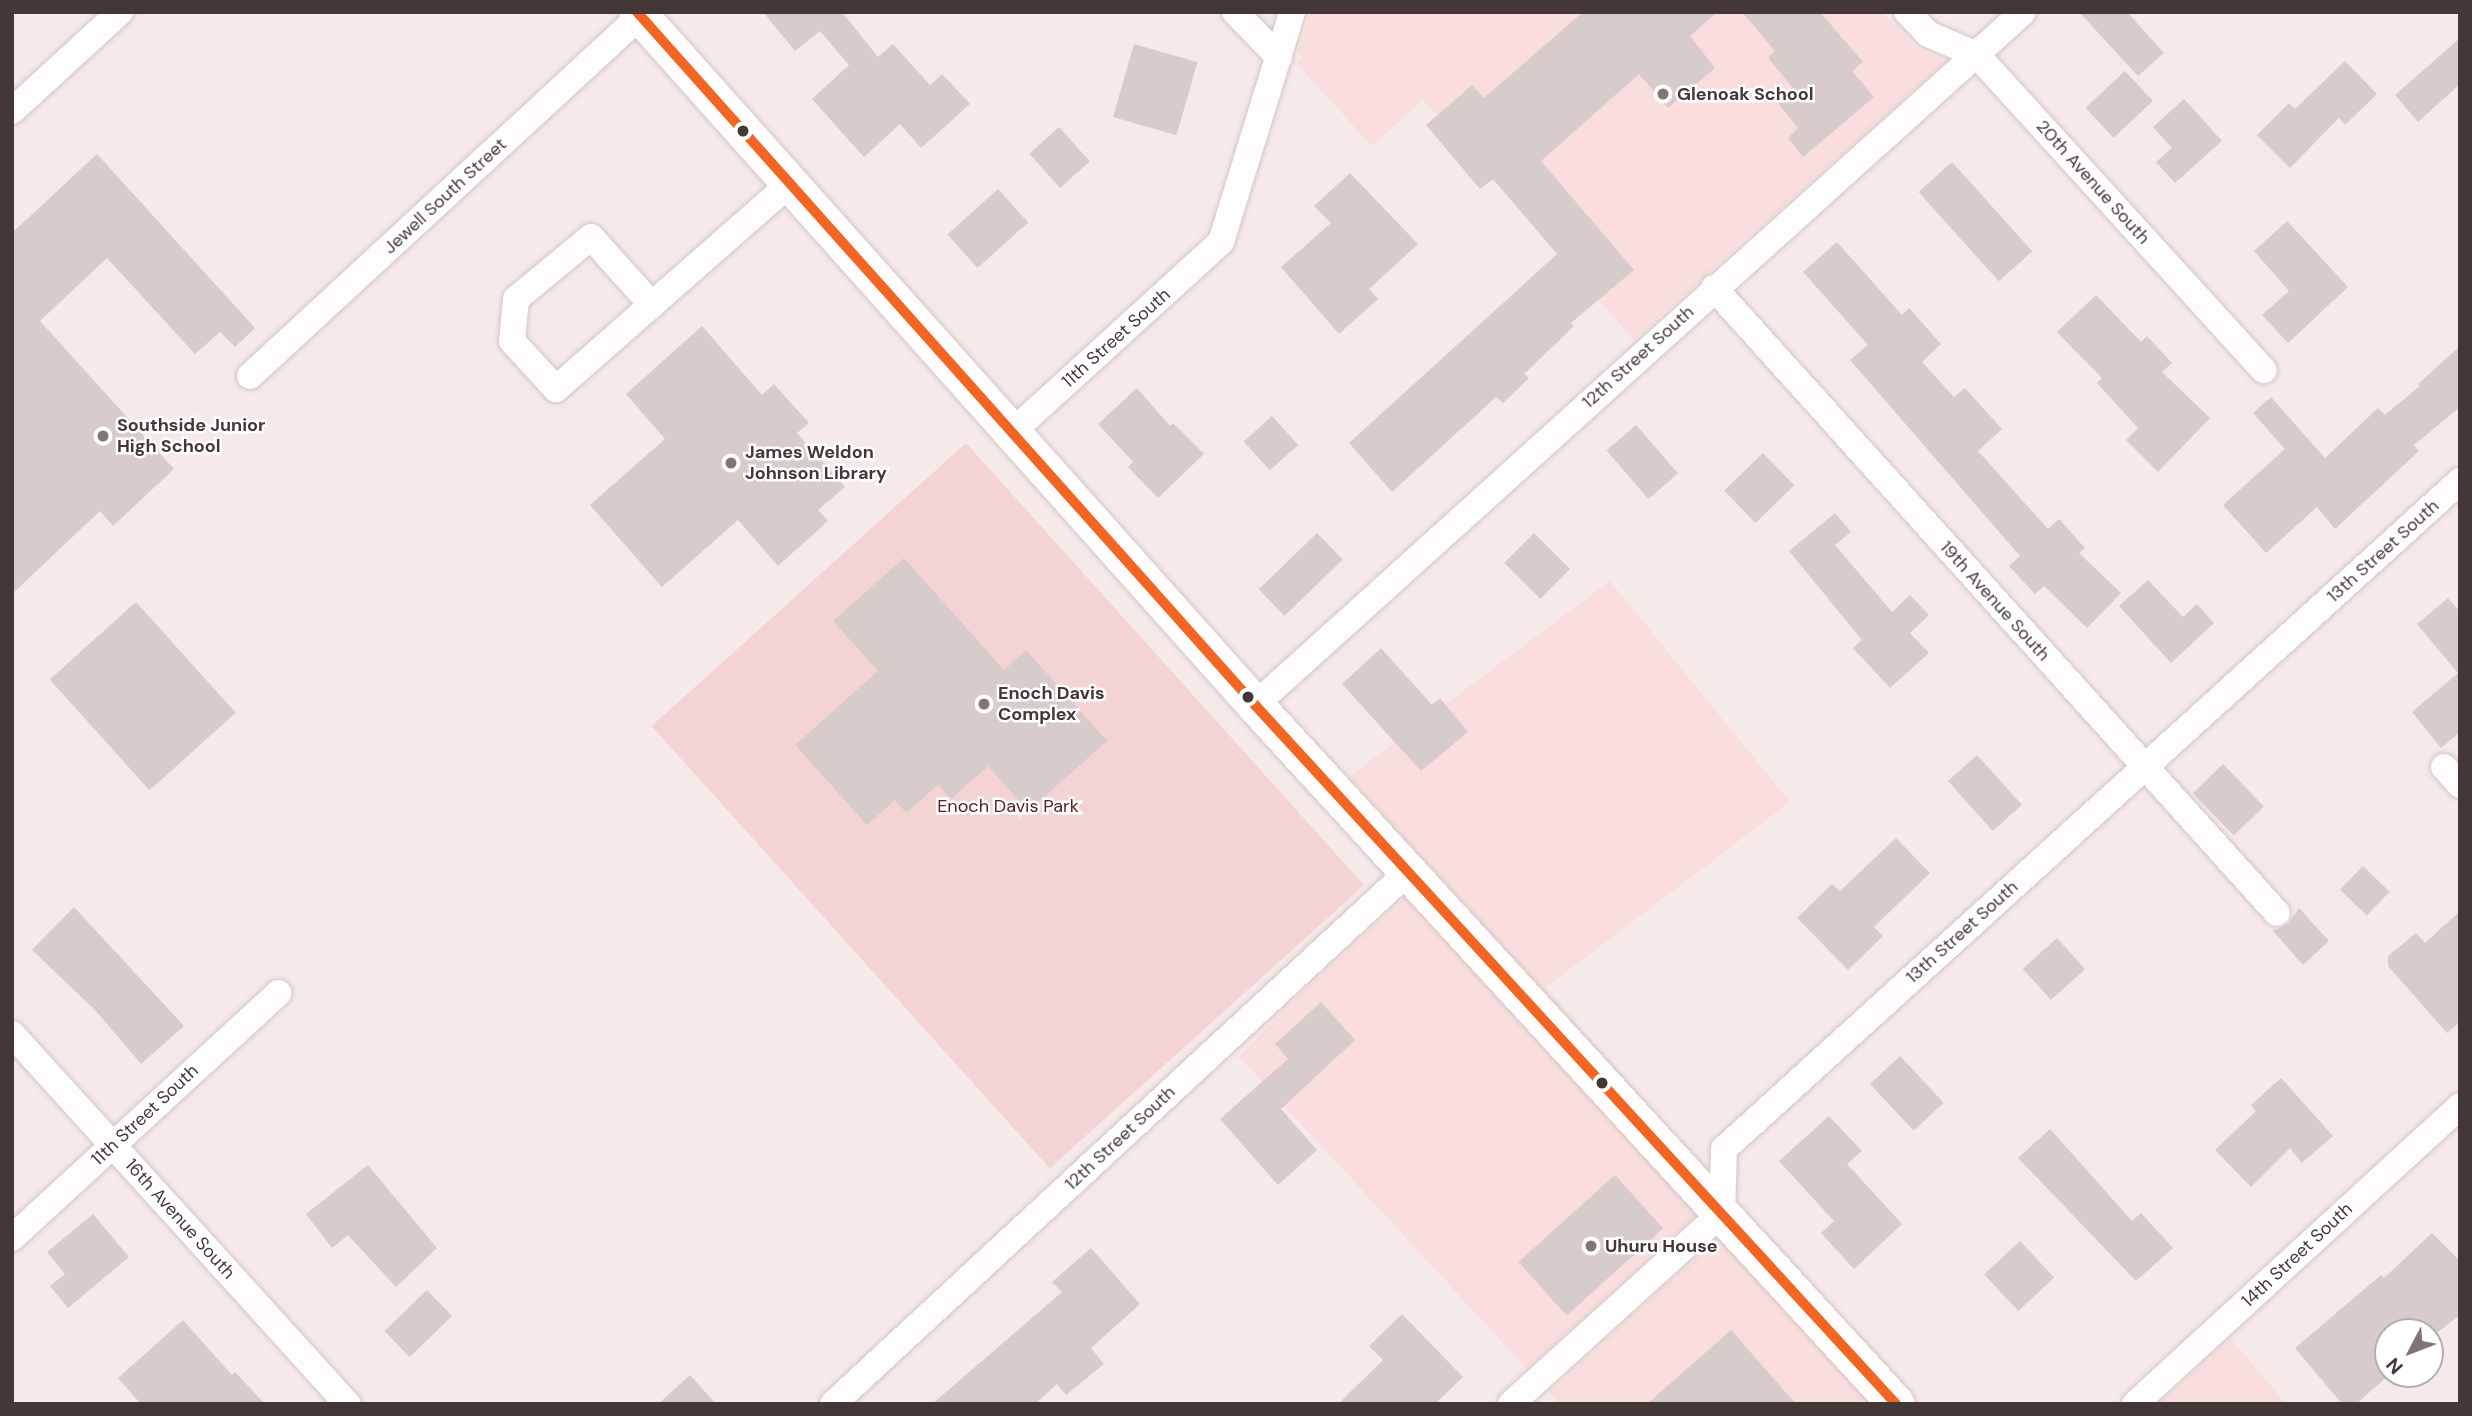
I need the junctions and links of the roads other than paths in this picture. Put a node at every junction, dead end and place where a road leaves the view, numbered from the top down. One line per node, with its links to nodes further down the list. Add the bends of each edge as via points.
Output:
1 (120, 12): 9 (street)
2 (1235, 12): 8 (street)
3 (1292, 12): 8 (street)
4 (1907, 12): 7 (street, 20th Avenue South, via 1927,34)
5 (2023, 12): 7 (street, 12th Street South)
6 (639, 14): 10 (street); 14 (street, Jewell South Street)
7 (1977, 55): 11 (street, 12th Street South); 13 (street, 20th Avenue South)
8 (1279, 57): 15 (street, 11th Street South, via 1222,242)
9 (12, 111)
10 (789, 184): 12 (street); 15 (street)
11 (1714, 288): 17 (street, 12th Street South); 18 (street, 19th Avenue South)
12 (652, 305): 12 (street, via 556,389 512,341 516,299 591,237)
13 (2264, 370)
14 (250, 376)
15 (1010, 434): 17 (street)
16 (2460, 481): 18 (street, 13th Street South)
17 (1255, 705): 19 (street)
18 (2144, 766): 20 (street, 19th Avenue South); 25 (street, 13th Street South, via 1724,1149)
19 (1408, 872): 25 (street); 28 (street, 12th Street South)
20 (2277, 913)
21 (278, 993): 24 (street, 11th Street South)
22 (12, 1034): 24 (street, 16th Avenue South)
23 (2460, 1106): 31 (street, 14th Street South)
24 (113, 1145): 26 (street, 11th Street South); 27 (street, 16th Avenue South)
25 (1722, 1213): 29 (street); 30 (street)
26 (12, 1238)
27 (348, 1404)
28 (833, 1404)
29 (1511, 1404)
30 (1896, 1404)
31 (2135, 1404)

